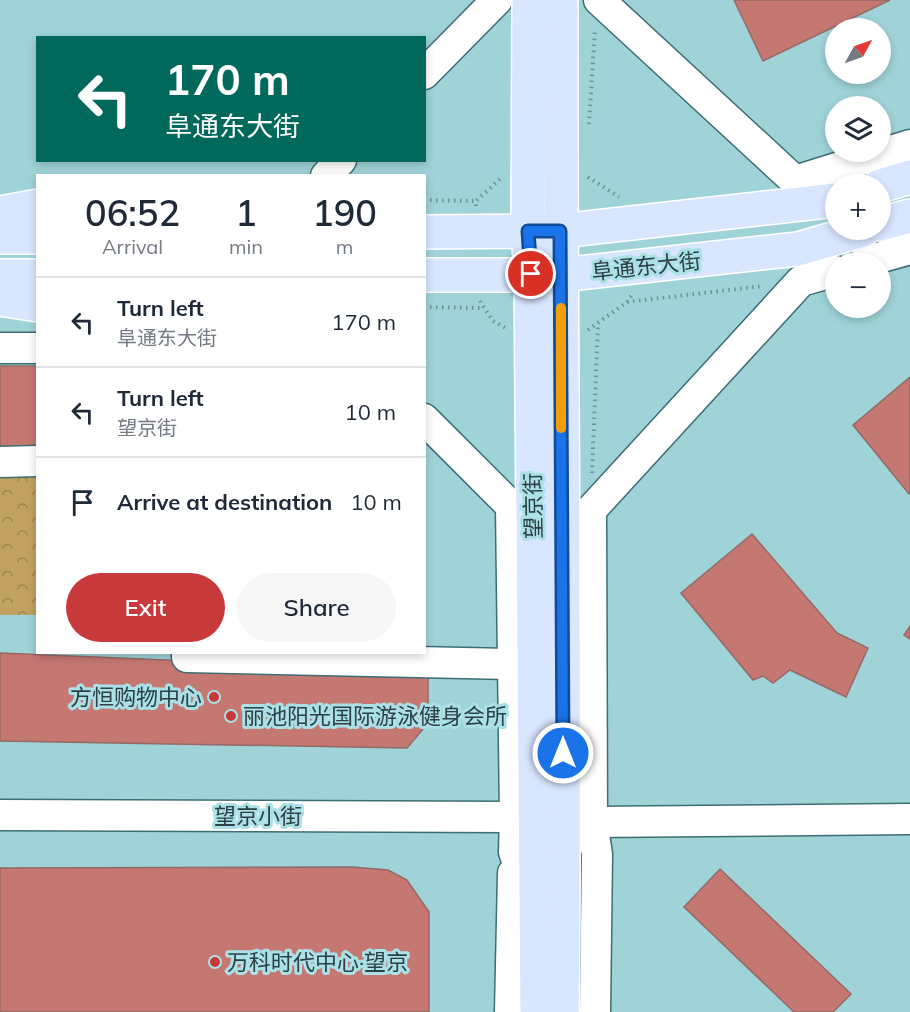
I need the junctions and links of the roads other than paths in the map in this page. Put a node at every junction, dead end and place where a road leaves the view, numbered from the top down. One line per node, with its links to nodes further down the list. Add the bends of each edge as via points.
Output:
1 (496, 0): 5 (street)
2 (529, 0): 18 (main road, 望京街)
3 (561, 0): 19 (main road)
4 (597, 12): 6 (street, via 795,181)
5 (426, 72)
6 (910, 145)
7 (339, 162): 8 (street)
8 (328, 174)
9 (910, 177): 10 (main road)
10 (891, 183)
11 (0, 199): 12 (street)
12 (36, 199)
13 (825, 201): 19 (main road, 阜通东大街)
14 (36, 206): 15 (main road)
15 (0, 213)
16 (910, 216): 17 (main road)
17 (891, 222)
18 (528, 231): 19 (main road, 阜通东大街); 20 (main road, 阜通东大街); 28 (main road, 望京街)
19 (560, 231): 28 (main road)
20 (426, 232)
21 (0, 237): 22 (main road)
22 (36, 237)
23 (829, 240): 28 (main road, 阜通东大街, via 798,249)
24 (910, 249): 25 (street)
25 (891, 254)
26 (825, 274): 45 (street, via 801,282 591,510)
27 (426, 275): 28 (main road, 阜通东大街)
28 (546, 275): 47 (main road); 48 (main road, 望京街)
29 (0, 276): 30 (main road)
30 (36, 276)
31 (0, 300): 32 (main road)
32 (36, 305)
33 (0, 314): 34 (street)
34 (36, 314)
35 (0, 348): 36 (street)
36 (36, 348)
37 (426, 421): 41 (street, via 511,506)
38 (36, 461): 39 (street)
39 (0, 462)
40 (187, 654): 41 (street)
41 (513, 664): 43 (street)
42 (0, 814): 43 (street, 望京小街)
43 (515, 817): 46 (street)
44 (910, 819): 45 (street)
45 (592, 822): 47 (street); 52 (street, via 597,854)
46 (514, 852): 48 (street); 49 (street)
47 (564, 871): 51 (main road)
48 (537, 920): 50 (main road, 望京街)
49 (510, 1012)
50 (537, 1012)
51 (562, 1012)
52 (595, 1012)

